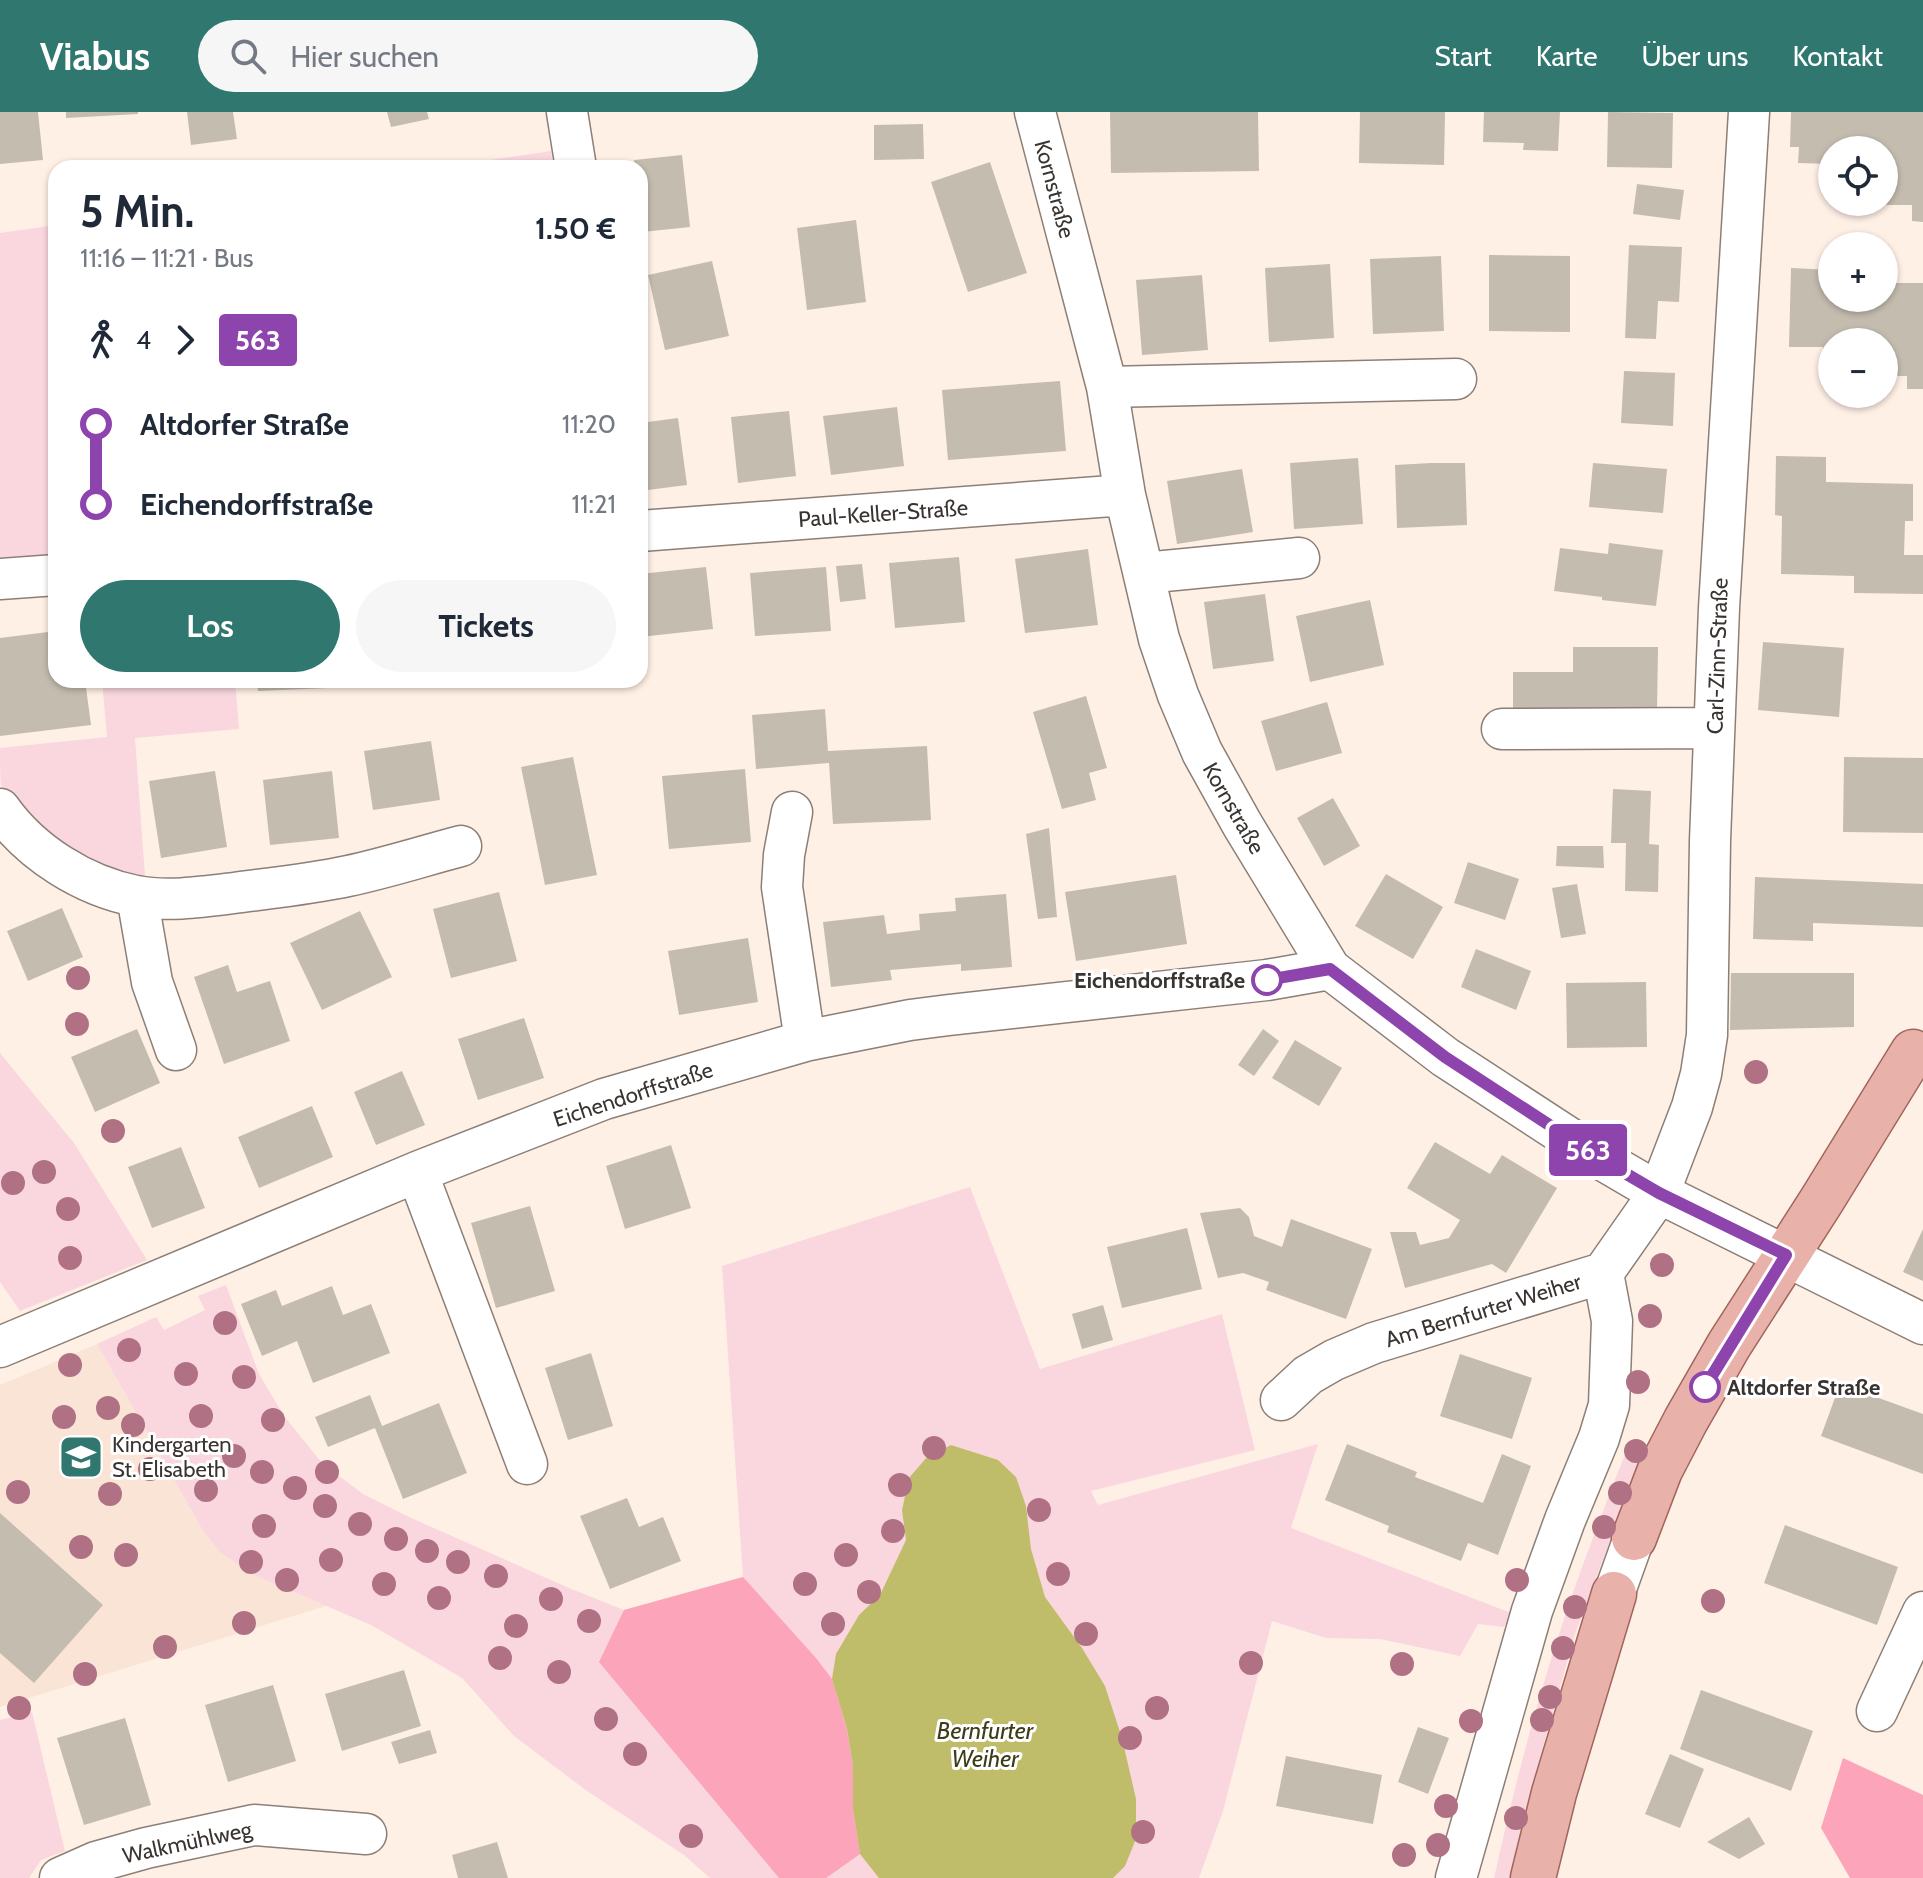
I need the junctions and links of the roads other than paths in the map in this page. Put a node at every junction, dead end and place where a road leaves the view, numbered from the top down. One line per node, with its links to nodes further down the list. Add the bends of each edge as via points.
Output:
1 (567, 112): 4 (street)
2 (1035, 112): 6 (street, Kornstraße)
3 (1749, 112): 13 (street, Carl-Zinn-Straße)
4 (575, 160)
5 (1456, 379): 6 (street)
6 (1107, 387): 7 (street, Kornstraße)
7 (1125, 495): 8 (street, Paul-Keller-Straße); 10 (street, Kornstraße)
8 (648, 530)
9 (1299, 558): 10 (street)
10 (1144, 573): 19 (street, Kornstraße, via 1159,639 1202,752)
11 (48, 576): 12 (street)
12 (0, 579)
13 (1714, 728): 14 (street); 24 (street, Carl-Zinn-Straße, via 1707,1035 1692,1107)
14 (1502, 729)
15 (0, 809): 18 (street, via 10,824 76,875)
16 (792, 812): 20 (street, via 782,887)
17 (461, 846): 18 (street, via 347,876 276,888 174,898)
18 (137, 896): 22 (street, via 152,982)
19 (1330, 969): 20 (street, Eichendorffstraße, via 949,1015); 24 (street, Kornstraße, via 1445,1057)
20 (805, 1041): 23 (street, Eichendorffstraße, via 604,1099)
21 (1918, 1045): 25 (main road)
22 (176, 1050)
23 (417, 1172): 28 (street, Eichendorffstraße); 30 (street)
24 (1659, 1193): 25 (street, Kornstraße); 26 (street, Am Bernfurter Weiher)
25 (1786, 1255): 27 (street, Kornstraße); 31 (main road, via 1672,1446)
26 (1603, 1273): 29 (street, Am Bernfurter Weiher, via 1374,1343 1308,1375); 37 (street, via 1612,1321 1609,1405 1532,1611)
27 (1923, 1324)
28 (0, 1347)
29 (1281, 1400)
30 (527, 1464)
31 (1634, 1538): 32 (street)
32 (1614, 1594): 38 (main road)
33 (1923, 1612): 34 (street)
34 (1877, 1711)
35 (366, 1834): 36 (street, Walkmühlweg, via 254,1825 146,1848)
36 (60, 1878)
37 (1456, 1878)
38 (1533, 1878)

